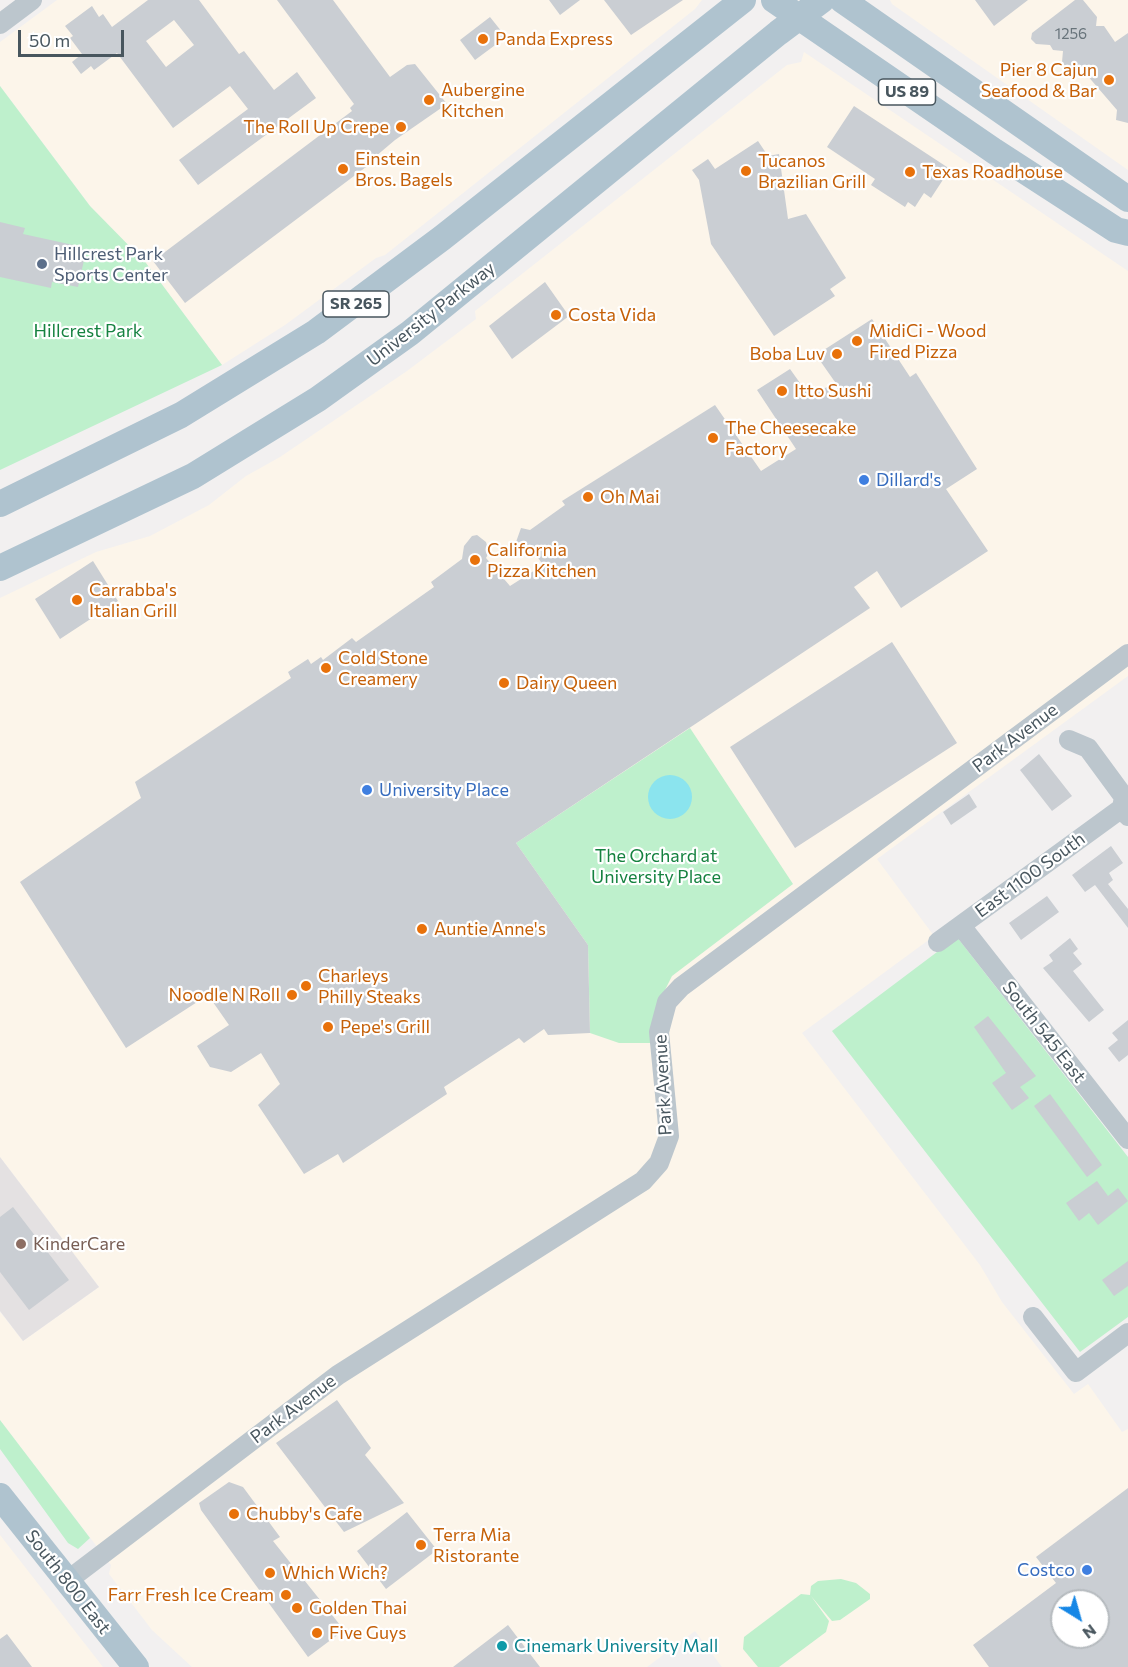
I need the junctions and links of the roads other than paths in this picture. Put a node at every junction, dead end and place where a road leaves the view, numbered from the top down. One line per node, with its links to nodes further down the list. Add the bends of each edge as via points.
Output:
1 (32, 0): 7 (street)
2 (743, 0): 10 (main road, SR 265, via 442,238 316,332 181,415)
3 (774, 0): 6 (main road, US 89)
4 (822, 0): 6 (main road, University Parkway / SR 265)
5 (842, 0): 8 (main road, US 89)
6 (797, 18): 9 (main road, US 89, via 994,151 1116,230); 11 (main road, University Parkway / SR 265, via 410,333 318,399 194,476)
7 (0, 24)
8 (1128, 199)
9 (1128, 233)
10 (0, 504)
11 (0, 568)
12 (1128, 654): 21 (street, Park Avenue, via 681,987 667,1002 658,1032 669,1136 659,1163 643,1181 338,1375)
13 (1070, 740): 14 (street, via 1088,748 1124,797)
14 (1125, 812): 15 (street, East 1100 South)
15 (961, 926): 16 (street, East 1100 South); 17 (street, South 545 East)
16 (938, 942)
17 (1128, 1139)
18 (1033, 1317): 19 (street, via 1076,1372)
19 (1128, 1333)
20 (0, 1496): 21 (main road, South 800 East)
21 (67, 1581): 22 (main road, South 800 East)
22 (136, 1667)

